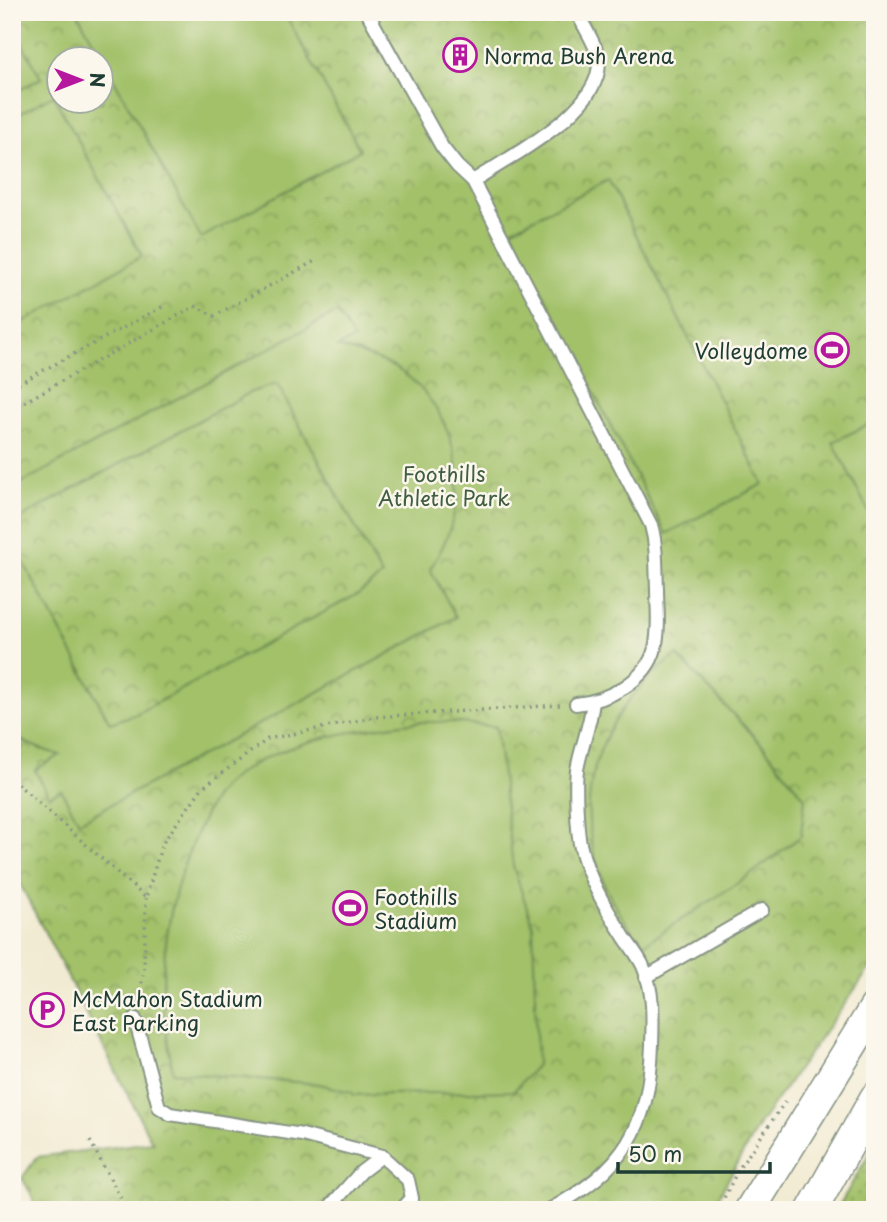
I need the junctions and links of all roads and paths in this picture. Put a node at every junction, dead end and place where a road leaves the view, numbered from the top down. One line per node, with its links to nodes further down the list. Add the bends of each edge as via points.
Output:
1 (367, 12): 3 (lane, via 442,147)
2 (577, 12): 3 (lane, via 598,57 596,84 566,121)
3 (473, 181): 8 (lane, via 645,513 656,544 655,648 634,680)
4 (315, 261): 7 (path, via 214,316 195,306)
5 (162, 307): 6 (path)
6 (12, 387)
7 (12, 410)
8 (593, 702): 9 (lane); 13 (lane, via 577,771 580,845 601,901)
9 (576, 704): 11 (path, via 375,717 268,739 202,788 162,844)
10 (12, 779): 11 (path)
11 (146, 898): 15 (path, via 144,970)
12 (762, 910): 13 (lane)
13 (646, 977): 23 (lane, via 654,1007 650,1082 641,1118 611,1167)
14 (875, 1007): 19 (street)
15 (135, 1019): 18 (lane, via 159,1107 170,1114 302,1135)
16 (875, 1098): 26 (street)
17 (90, 1141): 20 (path)
18 (382, 1156): 21 (lane); 22 (lane, via 408,1180 412,1198)
19 (773, 1174): 24 (street); 25 (street)
20 (127, 1210)
21 (327, 1210)
22 (401, 1210)
23 (549, 1210)
24 (750, 1210)
25 (768, 1210)
26 (811, 1210)

